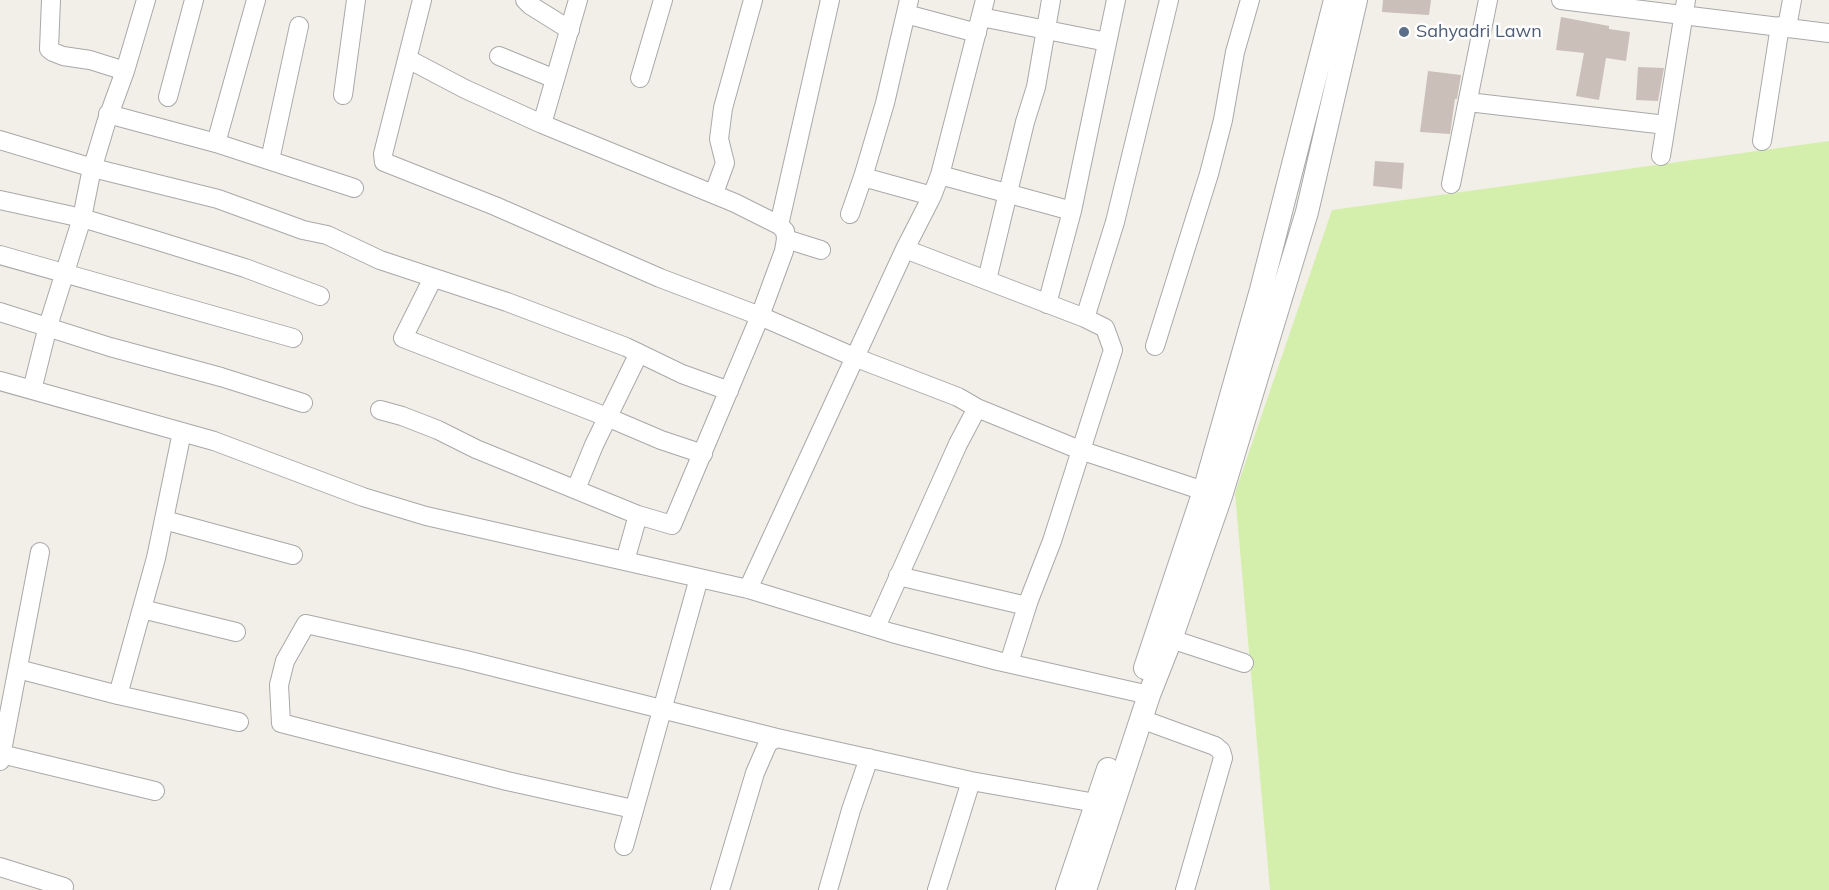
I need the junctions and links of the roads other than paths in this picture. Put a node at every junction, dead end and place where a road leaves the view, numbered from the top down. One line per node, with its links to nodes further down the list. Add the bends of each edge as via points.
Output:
1 (51, 0): 33 (street, via 49,49)
2 (146, 0): 33 (street)
3 (194, 0): 37 (street)
4 (256, 0): 44 (street)
5 (356, 0): 36 (street)
6 (422, 0): 32 (street)
7 (525, 0): 28 (street)
8 (578, 0): 28 (street)
9 (663, 0): 34 (street)
10 (753, 0): 52 (street, via 723,108 719,139 724,163)
11 (830, 0): 59 (street)
12 (1051, 0): 27 (street)
13 (1116, 0): 30 (street)
14 (1169, 0): 70 (street, via 1115,222)
15 (1250, 0): 73 (street, via 1209,174)
16 (1335, 0): 87 (street)
17 (1356, 0): 87 (street, via 1307,212)
18 (1488, 0): 38 (street)
19 (1561, 0): 21 (street)
20 (1792, 0): 26 (street)
21 (1583, 1): 23 (street)
22 (908, 7): 24 (street); 49 (street)
23 (1685, 7): 26 (street); 41 (street)
24 (981, 16): 27 (street); 48 (street)
25 (299, 26): 46 (street)
26 (1784, 27): 29 (street); 43 (street)
27 (1046, 29): 30 (street); 53 (street)
28 (570, 30): 35 (street)
29 (1829, 33)
30 (1107, 42): 56 (street)
31 (499, 56): 35 (street)
32 (408, 59): 40 (street); 69 (street, via 384,162)
33 (125, 71): 39 (street)
34 (640, 78)
35 (555, 79): 40 (street)
36 (343, 95)
37 (168, 97)
38 (1468, 102): 41 (street); 50 (street)
39 (108, 114): 44 (street); 47 (street)
40 (542, 124): 52 (street)
41 (1666, 125): 45 (street)
42 (0, 140): 47 (street)
43 (1762, 141)
44 (216, 143): 46 (street)
45 (1661, 156)
46 (270, 160): 51 (street)
47 (93, 168): 58 (street); 64 (street, via 218,200 327,235 380,260)
48 (940, 176): 53 (street); 54 (street)
49 (863, 177): 54 (street); 57 (street)
50 (1451, 184)
51 (354, 188)
52 (714, 193): 59 (street)
53 (1009, 195): 56 (street); 65 (street)
54 (932, 196): 60 (street)
55 (0, 200): 58 (street)
56 (1072, 211): 67 (street)
57 (850, 214)
58 (82, 218): 63 (street); 66 (street, via 245,268)
59 (783, 232): 61 (street); 69 (street)
60 (905, 249): 65 (street); 75 (street)
61 (821, 250)
62 (0, 255): 63 (street)
63 (64, 274): 71 (street); 72 (street)
64 (433, 278): 74 (street); 82 (street, via 403,338)
65 (987, 280): 67 (street)
66 (320, 296)
67 (1047, 304): 70 (street)
68 (0, 312): 71 (street)
69 (760, 316): 75 (street); 78 (street)
70 (1085, 318): 84 (street, via 1105,328 1113,350)
71 (48, 326): 77 (street); 79 (street)
72 (292, 338)
73 (1155, 346)
74 (639, 353): 78 (street); 82 (street)
75 (854, 357): 80 (street); 95 (street)
76 (0, 381): 77 (street)
77 (32, 390): 83 (street)
78 (729, 391): 85 (street)
79 (303, 403)
80 (977, 408): 84 (street); 93 (street)
81 (380, 410): 86 (street, via 438,430 476,450)
82 (607, 417): 85 (street); 86 (street)
83 (182, 432): 89 (street); 92 (street, via 426,516)
84 (1080, 450): 87 (street); 96 (street)
85 (703, 454): 88 (street, via 672,525)
86 (576, 489): 88 (street)
87 (1212, 494): 100 (street); 104 (street)
88 (638, 515): 92 (street)
89 (164, 520): 91 (street); 97 (street)
90 (40, 552): 103 (street)
91 (293, 555)
92 (625, 561): 94 (street)
93 (898, 576): 96 (street); 98 (street)
94 (699, 578): 95 (street); 106 (street)
95 (748, 589): 98 (street)
96 (1027, 606): 101 (street)
97 (142, 609): 99 (street); 105 (street)
98 (876, 627): 101 (street)
99 (236, 632)
100 (1171, 639): 102 (street); 104 (street)
101 (1009, 663): 104 (street)
102 (1244, 663)
103 (18, 669): 105 (street); 110 (street)
104 (1143, 693): 107 (street); 114 (street)
105 (118, 695): 108 (street)
106 (662, 710): 109 (street); 115 (street); 115 (street, via 306,624 285,661 279,685 281,723)
107 (1141, 719): 114 (street); 124 (street, via 1215,746 1223,758)
108 (239, 722)
109 (777, 738): 111 (street); 119 (street, via 768,744 755,773)
110 (1, 757): 113 (street)
111 (868, 758): 112 (street); 120 (street)
112 (971, 781): 114 (street); 121 (street)
113 (155, 791)
114 (1104, 805): 122 (street); 123 (street)
115 (633, 809): 116 (street)
116 (624, 846)
117 (0, 867): 118 (street)
118 (64, 887)
119 (720, 890)
120 (828, 890)
121 (937, 890)
122 (1067, 890)
123 (1085, 890)
124 (1185, 890)

